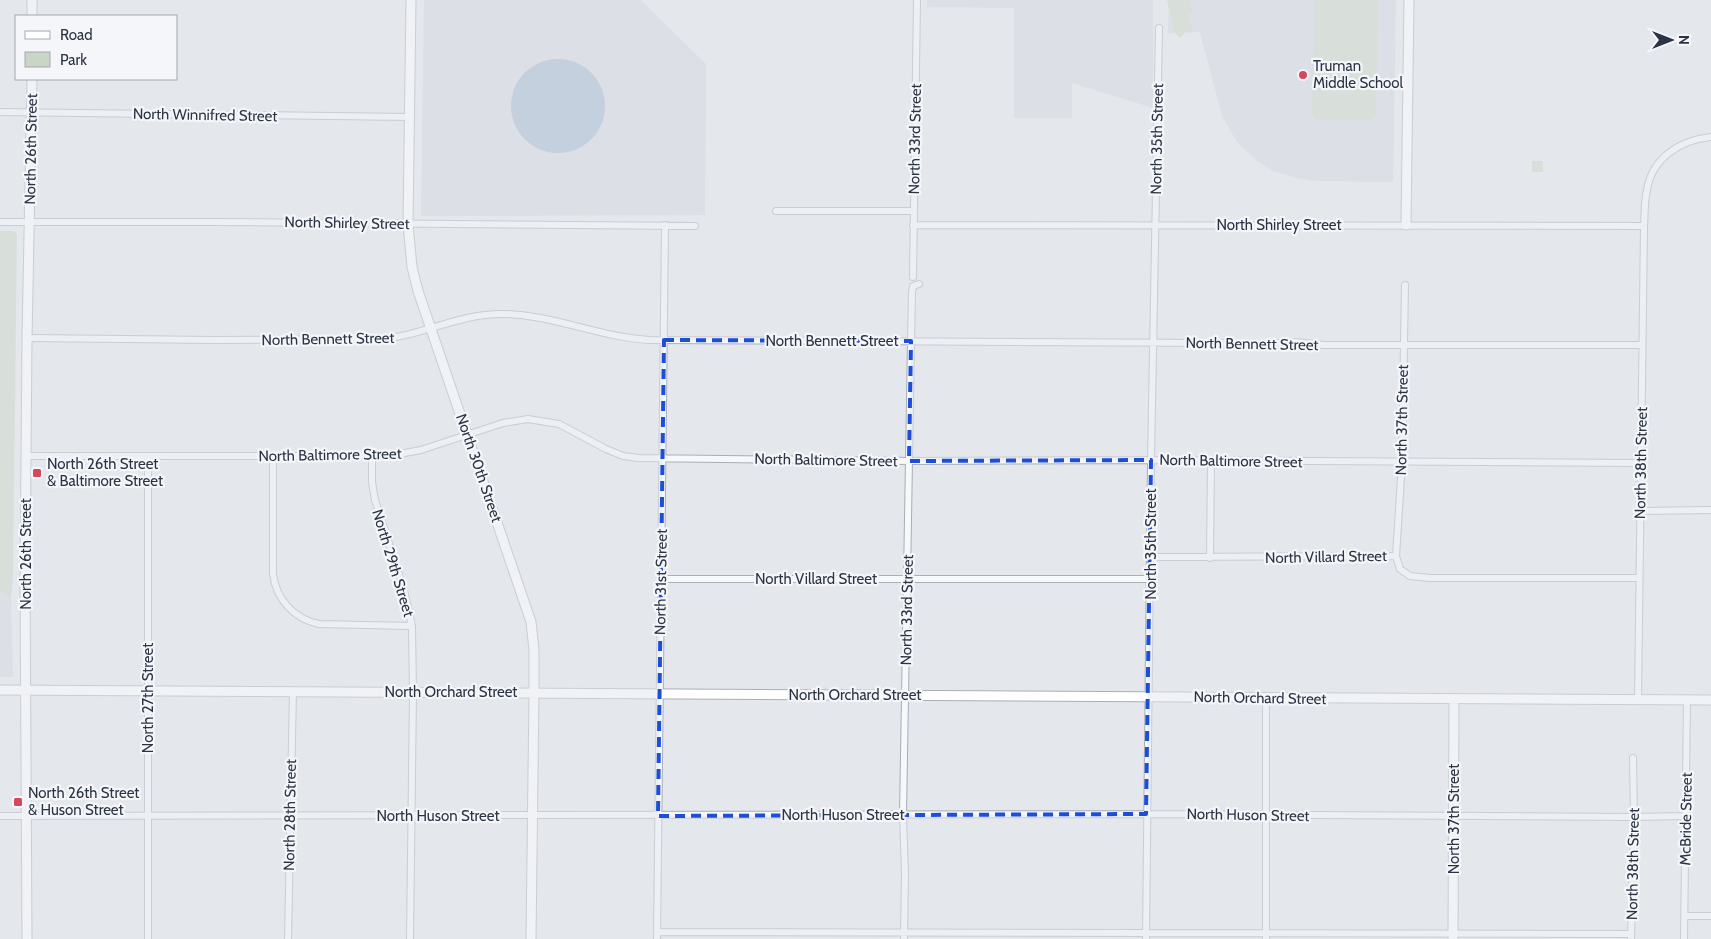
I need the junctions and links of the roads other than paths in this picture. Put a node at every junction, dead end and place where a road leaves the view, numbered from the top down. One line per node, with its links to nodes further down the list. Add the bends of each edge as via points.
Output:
1 (32, 0): 5 (street)
2 (411, 0): 10 (street, North 30th Street)
3 (917, 0): 13 (street, North 33rd Street)
4 (1409, 0): 21 (street)
5 (32, 15)
6 (1159, 28): 19 (street, North 35th Street)
7 (32, 80): 9 (street, North 26th Street)
8 (0, 112): 9 (street, North Winnifred Street)
9 (32, 113): 10 (street, North Winnifred Street); 15 (street, North 26th Street)
10 (410, 117): 16 (street, North 30th Street)
11 (1711, 137): 22 (street, via 1684,144 1660,160 1646,190)
12 (776, 211): 13 (street)
13 (914, 211): 18 (street, North 33rd Street)
14 (0, 222): 15 (street, North Shirley Street)
15 (29, 222): 16 (street, North Shirley Street); 27 (street, North 26th Street)
16 (408, 224): 17 (street, North Shirley Street); 26 (street, North 30th Street, via 414,276)
17 (666, 225): 20 (street, North Shirley Street); 28 (street, North 31st Street)
18 (914, 225): 19 (street, North Shirley Street); 23 (street, North 33rd Street)
19 (1156, 225): 21 (street, North Shirley Street); 30 (street, North 35th Street)
20 (695, 226)
21 (1406, 226): 22 (street, North Shirley Street)
22 (1644, 226): 32 (street, North 38th Street)
23 (913, 277)
24 (919, 284): 29 (street, North 33rd Street, via 912,292)
25 (1405, 285): 31 (street, North 37th Street)
26 (431, 328): 27 (street, North Bennett Street, via 378,340); 28 (street, North Bennett Street, via 471,316 514,314 626,338); 33 (street, North 30th Street)
27 (27, 338): 34 (street, North 26th Street)
28 (664, 340): 29 (street, North Bennett Street); 38 (street, North 31st Street)
29 (911, 341): 30 (street, North Bennett Street); 40 (street, North 33rd Street)
30 (1154, 343): 31 (street, North Bennett Street, via 1252,346 1295,342); 39 (street, North 35th Street)
31 (1404, 344): 32 (street, North Bennett Street); 42 (street, North 37th Street)
32 (1642, 345): 43 (street, North 38th Street)
33 (468, 435): 37 (street, North Baltimore Street, via 412,453); 38 (street, North Baltimore Street, via 509,421 537,420 559,424 623,456); 59 (street, North 30th Street, via 531,622)
34 (27, 456): 35 (street, North Baltimore Street); 55 (street, North 26th Street)
35 (148, 456): 36 (street, North Baltimore Street); 56 (street, North 27th Street)
36 (273, 457): 37 (street, North Baltimore Street); 53 (street, via 273,574 277,590 288,608 298,617 318,624)
37 (372, 457): 53 (street, North 29th Street, via 375,500)
38 (663, 459): 40 (street, North Baltimore Street); 50 (street, North 31st Street)
39 (1151, 460): 40 (street, North Baltimore Street); 41 (street, North Baltimore Street); 47 (street, North 35th Street)
40 (909, 461): 51 (street, North 33rd Street)
41 (1211, 461): 42 (street, North Baltimore Street); 48 (street)
42 (1402, 462): 43 (street, North Baltimore Street); 46 (street, North 37th Street)
43 (1640, 463): 44 (street, North 38th Street)
44 (1640, 510): 45 (street); 49 (street, North 38th Street)
45 (1711, 510)
46 (1396, 556): 48 (street, North Villard Street); 49 (street, North Villard Street, via 1402,572 1417,577)
47 (1151, 558): 48 (street, North Villard Street); 52 (street, North 35th Street)
48 (1210, 558)
49 (1639, 578): 65 (street, North 38th Street)
50 (661, 579): 51 (street, North Villard Street); 60 (street, North 31st Street)
51 (907, 579): 52 (street, North Villard Street); 61 (street, North 33rd Street)
52 (1151, 579): 62 (street, North 35th Street)
53 (412, 626): 58 (street, North 29th Street)
54 (0, 690): 55 (street, North Orchard Street)
55 (26, 690): 56 (street, North Orchard Street); 73 (street, North 26th Street)
56 (148, 690): 57 (street, North Orchard Street); 74 (street, North 27th Street)
57 (292, 691): 58 (street, North Orchard Street); 75 (street, North 28th Street)
58 (413, 692): 59 (street, North Orchard Street); 76 (street, North 29th Street)
59 (534, 692): 60 (street, North Orchard Street); 77 (street, North 30th Street)
60 (660, 693): 61 (street, North Orchard Street); 78 (street, North 31st Street)
61 (906, 695): 62 (street, North Orchard Street); 70 (street, North 33rd Street)
62 (1148, 696): 63 (street, North Orchard Street); 69 (street, North 35th Street)
63 (1266, 698): 64 (street, North Orchard Street); 71 (street)
64 (1454, 699): 65 (street, North Orchard Street); 79 (street, North 37th Street)
65 (1638, 700): 66 (street, North Orchard Street)
66 (1687, 700): 67 (street, North Orchard Street); 80 (street, McBride Street)
67 (1711, 700)
68 (1633, 758): 81 (street, North 38th Street)
69 (1146, 814): 70 (street, North Huson Street); 71 (street, North Huson Street); 86 (street, North 35th Street)
70 (903, 815): 78 (street, North Huson Street); 85 (street, North 33rd Street)
71 (1265, 815): 79 (street, North Huson Street); 87 (street)
72 (0, 816): 73 (street, North Huson Street)
73 (26, 816): 74 (street, North Huson Street); 90 (street, North 26th Street)
74 (147, 816): 75 (street, North Huson Street); 91 (street, North 27th Street)
75 (290, 816): 76 (street, North Huson Street); 92 (street, North 28th Street)
76 (410, 816): 77 (street, North Huson Street); 93 (street, North 29th Street)
77 (532, 816): 78 (street, North Huson Street); 94 (street, North 30th Street)
78 (658, 816): 84 (street, North 31st Street)
79 (1454, 816): 81 (street, North Huson Street); 88 (street, North 37th Street)
80 (1686, 816): 81 (street, North Huson Street); 82 (street, McBride Street)
81 (1634, 817): 89 (street, North 38th Street)
82 (1684, 916): 83 (street); 95 (street, McBride Street)
83 (1711, 916)
84 (657, 936): 85 (street)
85 (904, 936): 86 (street)
86 (1146, 936): 87 (street)
87 (1266, 936): 88 (street)
88 (1453, 936): 89 (street)
89 (1631, 936)
90 (27, 939)
91 (148, 939)
92 (288, 939)
93 (410, 939)
94 (531, 939)
95 (1684, 939)

